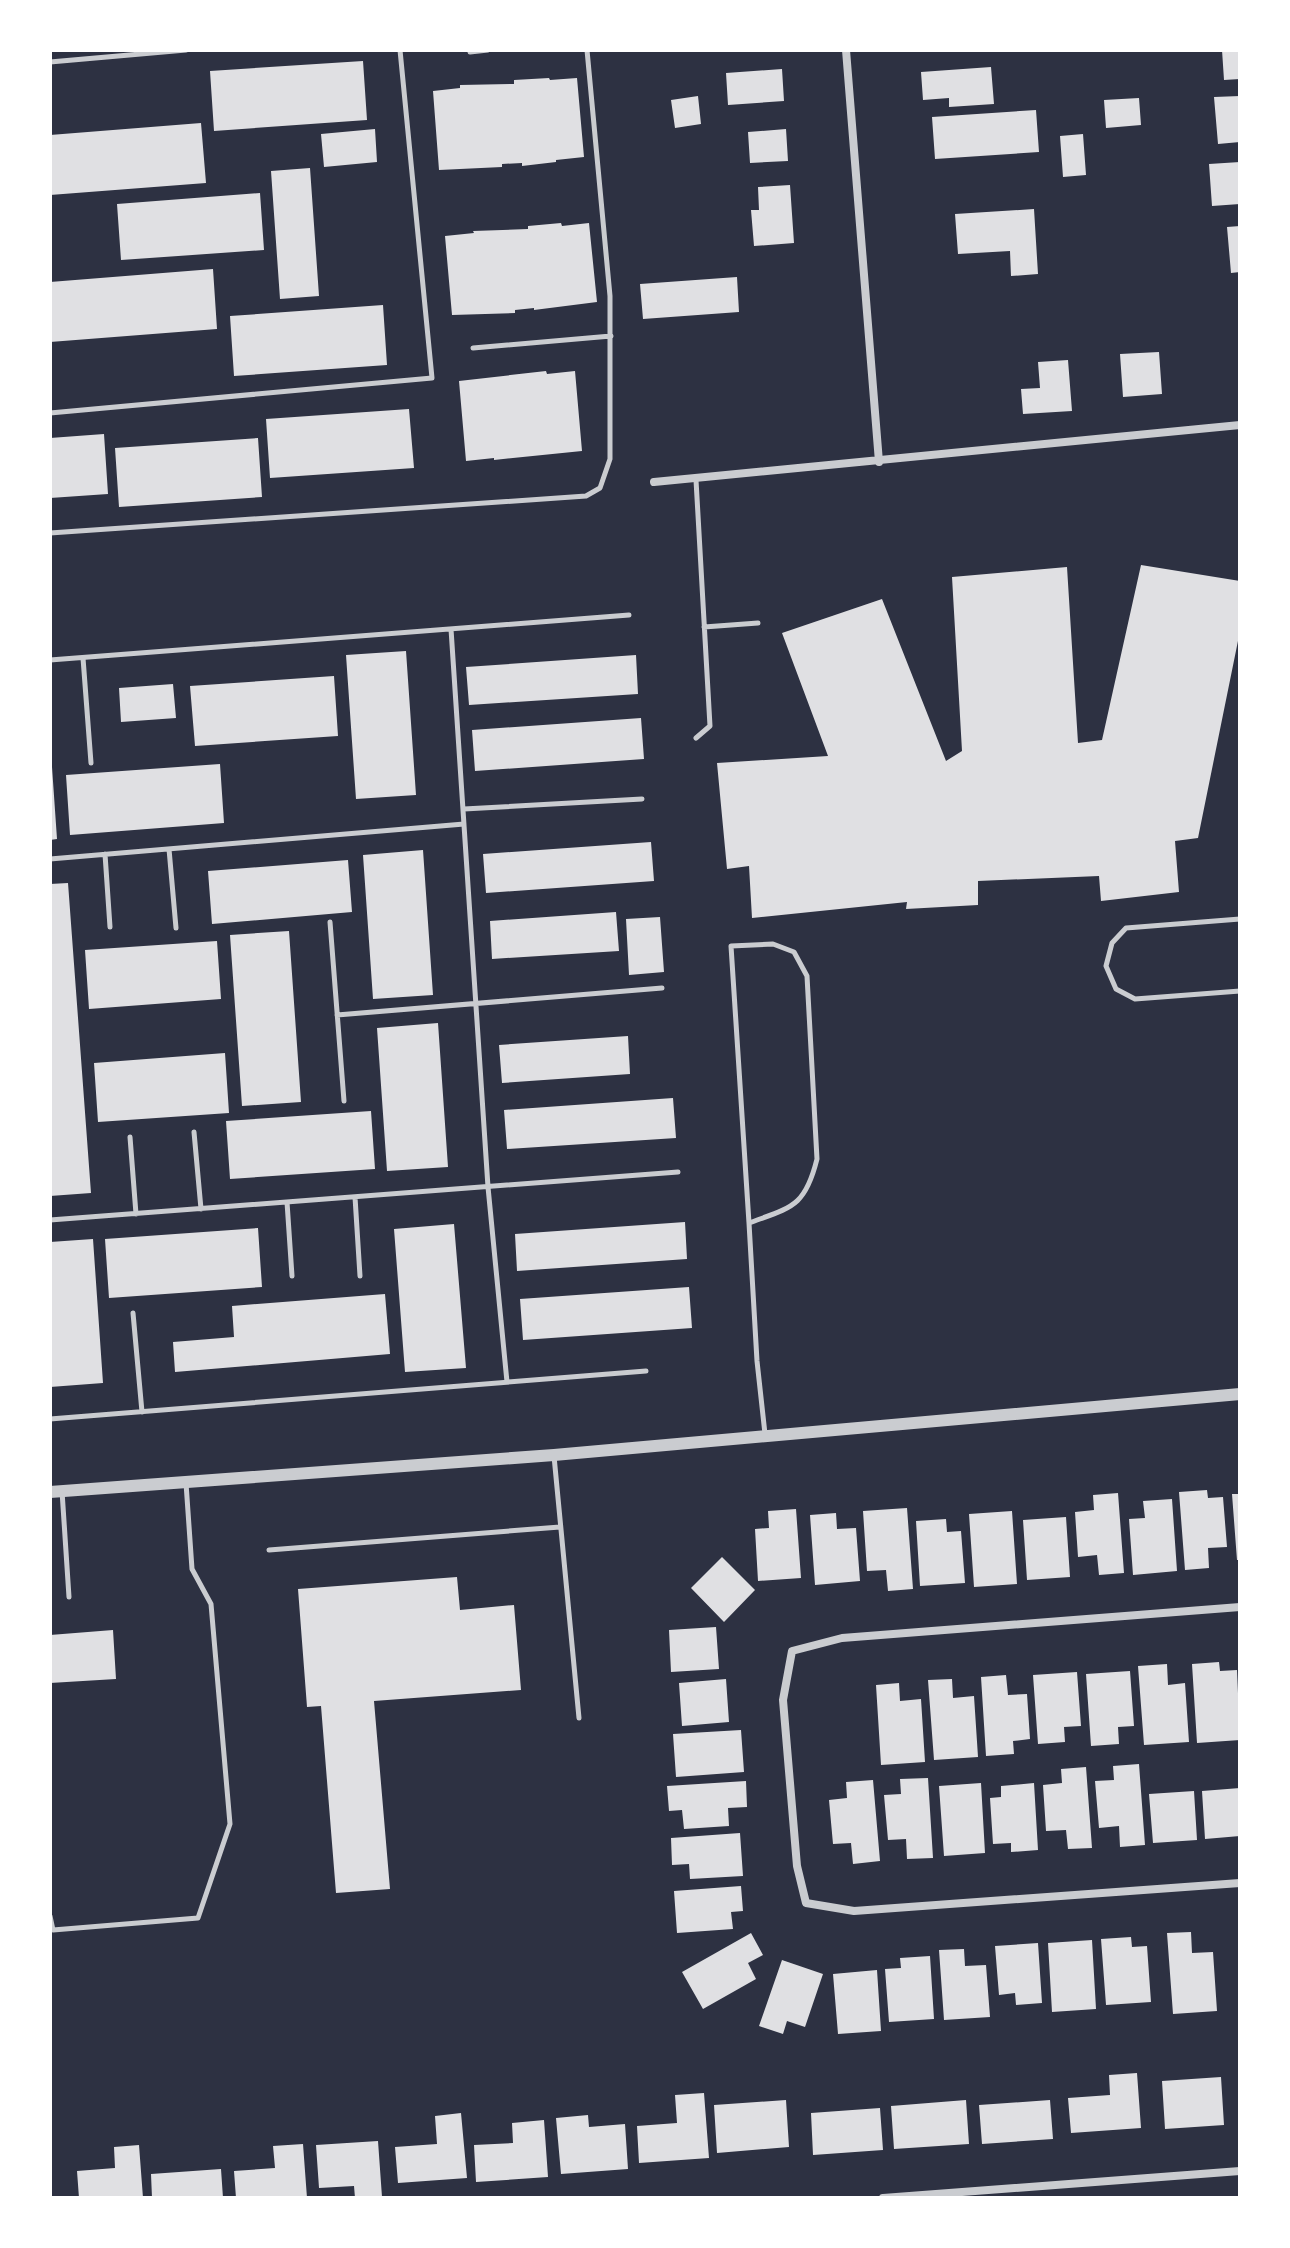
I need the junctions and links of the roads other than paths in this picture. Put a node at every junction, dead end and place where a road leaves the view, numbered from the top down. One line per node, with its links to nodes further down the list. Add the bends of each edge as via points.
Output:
1 (186, 50): 7 (lane)
2 (400, 50): 10 (lane, via 432,378)
3 (488, 50): 6 (lane)
4 (587, 50): 8 (lane)
5 (846, 50): 12 (street)
6 (470, 52)
7 (50, 62)
8 (611, 336): 9 (lane); 15 (lane, via 610,459 600,488 586,496)
9 (473, 348)
10 (50, 413)
11 (1240, 425): 12 (street)
12 (879, 462): 13 (street)
13 (696, 480): 14 (street); 18 (lane)
14 (654, 482)
15 (50, 533)
16 (629, 615): 19 (lane)
17 (758, 623): 18 (lane)
18 (704, 627): 22 (lane, via 710,726)
19 (451, 629): 20 (lane); 25 (lane)
20 (83, 658): 21 (lane); 23 (lane)
21 (50, 660)
22 (696, 738)
23 (91, 763)
24 (642, 799): 25 (lane)
25 (464, 809): 26 (lane)
26 (464, 824): 27 (lane); 36 (lane)
27 (169, 849): 28 (lane); 33 (lane)
28 (105, 854): 29 (lane); 32 (lane)
29 (50, 859)
30 (1240, 919): 35 (lane, via 1126,928 1112,943 1106,966 1116,989 1135,999)
31 (330, 922): 37 (lane)
32 (110, 927)
33 (176, 928)
34 (662, 988): 36 (lane)
35 (1240, 991)
36 (477, 1004): 37 (lane); 42 (lane)
37 (337, 1015): 38 (lane)
38 (344, 1101)
39 (194, 1132): 45 (lane)
40 (130, 1137): 46 (lane)
41 (678, 1172): 42 (lane)
42 (488, 1187): 43 (lane); 53 (lane)
43 (355, 1197): 44 (lane); 50 (lane)
44 (287, 1202): 45 (lane); 49 (lane)
45 (201, 1209): 46 (lane)
46 (136, 1214): 47 (lane)
47 (50, 1220)
48 (749, 1223): 48 (lane, via 731,946 773,944 794,952 807,976 817,1159 810,1187 791,1207); 57 (lane)
49 (292, 1276)
50 (360, 1276)
51 (133, 1313): 55 (lane)
52 (646, 1371): 53 (lane)
53 (507, 1382): 55 (lane)
54 (1240, 1394): 57 (street)
55 (142, 1412): 56 (lane)
56 (50, 1419)
57 (765, 1435): 58 (street)
58 (554, 1455): 59 (street); 61 (lane)
59 (186, 1482): 60 (street); 67 (lane, via 192,1569 211,1604 230,1824 198,1918 53,1930)
60 (56, 1491): 63 (lane)
61 (560, 1527): 62 (lane); 65 (lane)
62 (269, 1550)
63 (69, 1597)
64 (1240, 1607): 66 (street, via 842,1638 792,1651 783,1700 797,1866 806,1903 854,1911)
65 (579, 1718)
66 (1240, 1883)
67 (50, 1916)
68 (1240, 2171): 69 (street)
69 (959, 2195): 70 (street)
70 (883, 2198)

